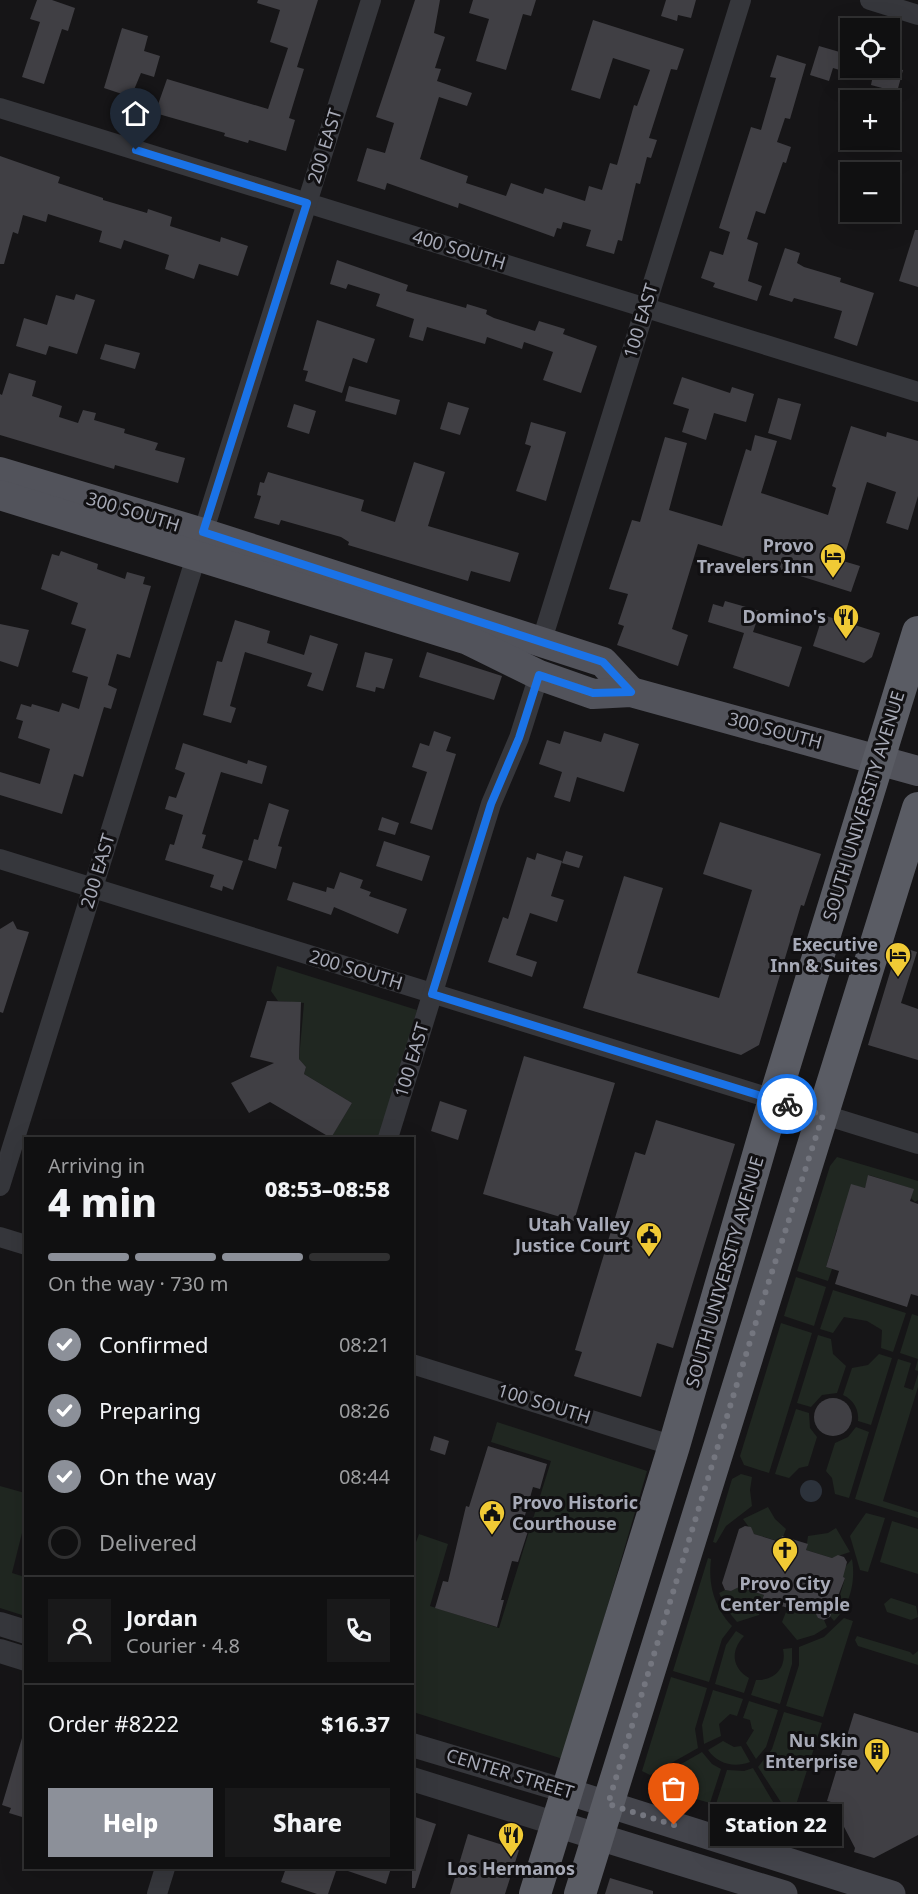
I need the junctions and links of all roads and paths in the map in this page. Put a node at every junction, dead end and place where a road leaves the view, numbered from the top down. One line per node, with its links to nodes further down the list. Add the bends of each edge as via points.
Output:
1 (371, 0): 6 (street, 200 EAST)
2 (741, 0): 7 (street, 100 EAST)
3 (870, 0): 4 (street)
4 (918, 15)
5 (0, 108): 6 (street, 400 SOUTH)
6 (307, 203): 7 (street, 400 SOUTH); 11 (street, 200 EAST)
7 (645, 308): 8 (street, 400 SOUTH); 13 (street, 100 EAST)
8 (918, 392)
9 (0, 472): 11 (main road, 300 SOUTH)
10 (0, 495): 11 (main road, 300 SOUTH)
11 (199, 545): 13 (main road, 300 SOUTH); 14 (main road, 300 SOUTH, via 468,640); 20 (street, 200 EAST)
12 (918, 632): 16 (highway, SOUTH UNIVERSITY AVENUE)
13 (541, 643): 15 (main road, 300 SOUTH, via 603,662)
14 (539, 675): 15 (main road, 300 SOUTH, via 593,693); 21 (street, 100 EAST, via 519,738 491,804)
15 (631, 692): 16 (main road, 300 SOUTH)
16 (878, 760): 17 (main road, 300 SOUTH); 22 (highway, SOUTH UNIVERSITY AVENUE)
17 (918, 771)
18 (918, 808): 23 (highway)
19 (0, 859): 20 (street, 200 SOUTH)
20 (92, 888): 21 (street, 200 SOUTH); 26 (street, 200 EAST)
21 (432, 994): 22 (street, 200 SOUTH); 24 (street, 100 EAST)
22 (774, 1100): 23 (street, 200 SOUTH); 30 (highway, SOUTH UNIVERSITY AVENUE)
23 (823, 1115): 25 (street, 200 SOUTH); 38 (highway)
24 (388, 1137)
25 (918, 1144)
26 (0, 1186)
27 (0, 1237): 28 (street)
28 (24, 1244)
29 (414, 1365): 30 (street, 100 SOUTH)
30 (674, 1446): 37 (highway, SOUTH UNIVERSITY AVENUE)
31 (0, 1624): 32 (street)
32 (24, 1631)
33 (0, 1651): 34 (street)
34 (24, 1658)
35 (414, 1746): 37 (street, CENTER STREET)
36 (414, 1779): 37 (street, CENTER STREET)
37 (562, 1807): 38 (main road, CENTER STREET); 41 (highway, SOUTH UNIVERSITY AVENUE)
38 (603, 1820): 42 (highway); 43 (main road); 44 (main road)
39 (165, 1869): 40 (street)
40 (157, 1894)
41 (535, 1894)
42 (580, 1894)
43 (784, 1894)
44 (892, 1894)

